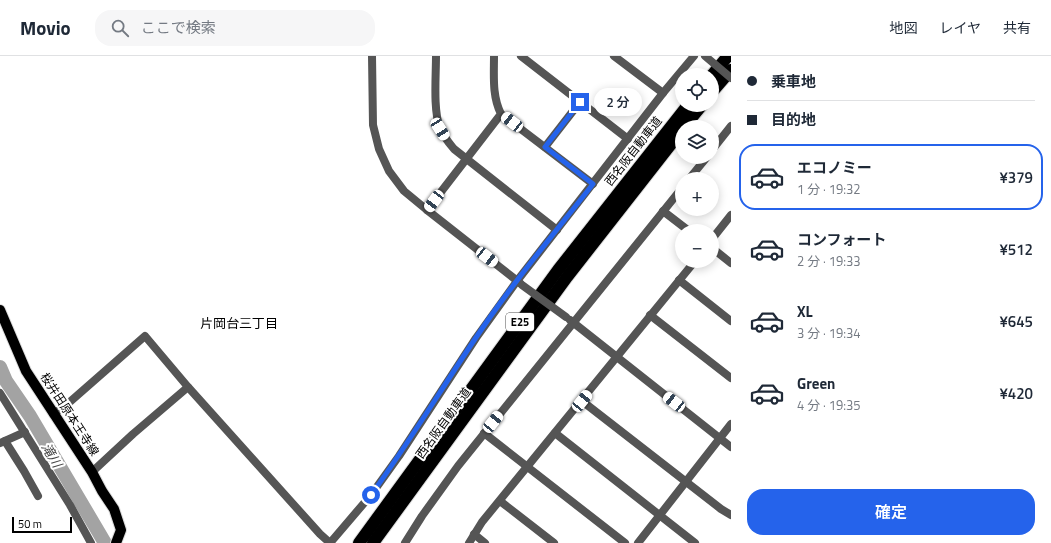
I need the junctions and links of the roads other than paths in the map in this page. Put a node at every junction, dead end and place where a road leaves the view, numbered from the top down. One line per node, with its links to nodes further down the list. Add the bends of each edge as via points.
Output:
1 (372, 56): 29 (street, via 372,114 379,149 396,181)
2 (436, 56): 24 (street, via 440,129 454,149)
3 (494, 56): 17 (street, via 496,104)
4 (521, 56): 14 (street)
5 (614, 56): 13 (street)
6 (694, 56): 13 (street)
7 (705, 56): 11 (street, bridge)
8 (728, 56): 9 (highway)
9 (718, 68)
10 (731, 70): 12 (highway)
11 (731, 78)
12 (719, 84)
13 (663, 93): 20 (street)
14 (580, 102): 20 (street); 23 (street)
15 (682, 112): 69 (highway, 西名阪自動車道 / E25, via 558,270)
16 (696, 112): 18 (highway)
17 (502, 114): 23 (street); 24 (street)
18 (690, 120)
19 (731, 126): 22 (street)
20 (628, 139): 27 (street)
21 (675, 139): 70 (highway, 西名阪自動車道 / E25, via 567,277)
22 (719, 141)
23 (545, 147): 27 (street)
24 (467, 158): 29 (street); 33 (street)
25 (701, 164): 26 (street)
26 (695, 172)
27 (593, 184): 33 (street)
28 (675, 196): 30 (street)
29 (427, 210): 39 (street)
30 (663, 211): 32 (street); 43 (street)
31 (731, 215): 34 (street)
32 (680, 224)
33 (557, 230): 39 (street)
34 (719, 231)
35 (719, 254): 36 (street)
36 (731, 263)
37 (689, 268): 38 (street)
38 (679, 280): 41 (street); 42 (street)
39 (519, 283): 43 (street, bridge); 68 (street, via 476,338 371,495)
40 (0, 310): 49 (main road, 桜井田原本王寺線, via 26,371)
41 (650, 315): 44 (street); 45 (street)
42 (731, 321)
43 (574, 322): 44 (street); 52 (street)
44 (616, 357): 48 (street); 54 (street)
45 (731, 378)
46 (188, 387): 49 (street, via 145,336); 58 (street); 68 (street)
47 (0, 393): 51 (street)
48 (582, 401): 53 (street); 59 (street)
49 (53, 414): 58 (main road, 桜井田原本王寺線)
50 (731, 424): 54 (street)
51 (25, 432): 55 (street); 67 (street)
52 (484, 433): 57 (street); 66 (street, via 422,516)
53 (555, 433): 57 (street); 62 (street)
54 (720, 439): 56 (street); 59 (street)
55 (2, 442): 60 (street, via 24,471)
56 (731, 447)
57 (527, 467): 61 (street); 74 (street)
58 (92, 472): 65 (main road, 桜井田原本王寺線, via 114,509)
59 (686, 482): 62 (street); 63 (street)
60 (38, 496)
61 (500, 501): 64 (street); 73 (street)
62 (659, 515): 75 (street); 76 (street)
63 (731, 515)
64 (474, 534): 71 (street); 72 (street)
65 (120, 539)
66 (409, 542)
67 (91, 543)
68 (330, 543)
69 (359, 543)
70 (373, 543)
71 (469, 543)
72 (485, 543)
73 (554, 543)
74 (625, 543)
75 (638, 543)
76 (695, 543)

